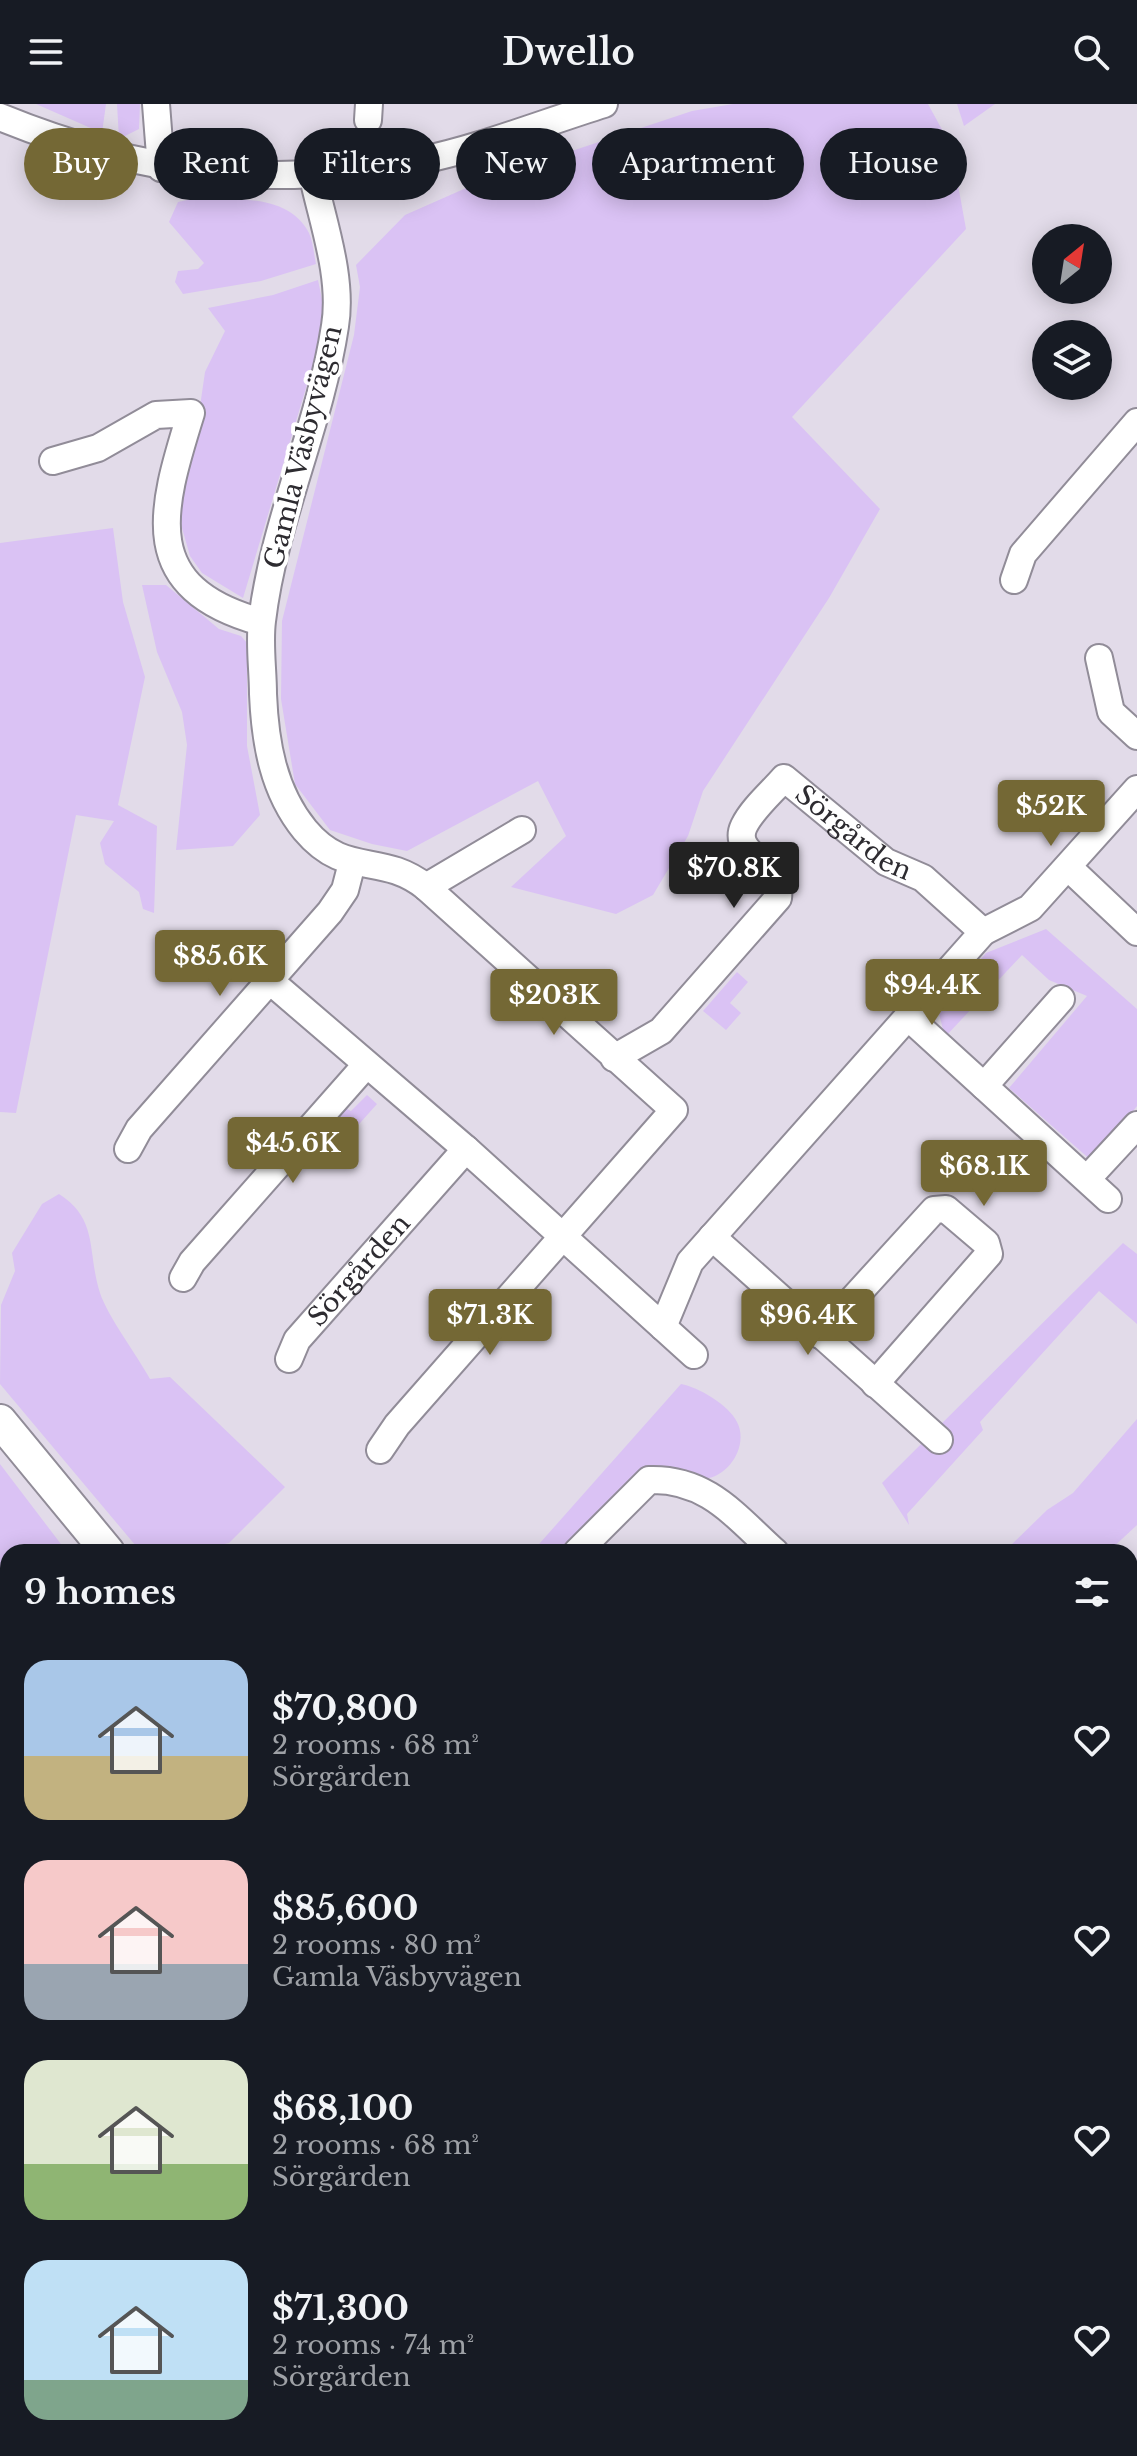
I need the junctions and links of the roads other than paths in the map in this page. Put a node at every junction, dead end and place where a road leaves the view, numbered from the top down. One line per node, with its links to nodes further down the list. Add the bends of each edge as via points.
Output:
1 (156, 104): 4 (street)
2 (604, 104): 5 (street)
3 (0, 117): 6 (street, via 57,140)
4 (158, 128)
5 (440, 155)
6 (154, 166)
7 (318, 200): 11 (street, Gamla Väsbyvägen, via 333,270 336,323)
8 (1137, 422): 10 (street, via 1023,554)
9 (53, 461): 11 (street, via 98,448 156,415 191,413 167,500 169,546 182,578 203,598 225,612)
10 (1014, 580)
11 (261, 622): 16 (street, Gamla Väsbyvägen, via 264,724 280,794 330,855)
12 (1099, 658): 13 (street, via 1111,712)
13 (1137, 736)
14 (1137, 789): 17 (street)
15 (522, 830): 18 (street)
16 (352, 863): 18 (street, Gamla Väsbyvägen, via 382,864); 21 (street, via 345,890 330,912)
17 (1068, 867): 19 (street, via 1030,908); 20 (street)
18 (426, 887): 24 (street, Gamla Väsbyvägen)
19 (983, 932): 23 (street); 24 (street, Sörgården, via 923,878 886,862 784,778 741,835 744,847 776,877 778,898 661,1031)
20 (1137, 932)
21 (269, 980): 25 (street); 28 (street, via 139,1129)
22 (1061, 999): 26 (street)
23 (908, 1017): 26 (street); 33 (street)
24 (614, 1058): 32 (street, Gamla Väsbyvägen, via 674,1110)
25 (366, 1065): 29 (street); 34 (street)
26 (984, 1086): 30 (street)
27 (1137, 1125): 30 (street)
28 (128, 1149)
29 (466, 1149): 32 (street); 38 (street, Sörgården, via 297,1340)
30 (1087, 1179): 31 (street)
31 (1108, 1199)
32 (563, 1237): 35 (street); 42 (street)
33 (712, 1237): 35 (street, via 690,1262); 36 (street)
34 (183, 1278)
35 (663, 1327): 37 (street)
36 (820, 1335): 39 (street); 39 (street, via 934,1210 946,1209 986,1243 989,1254)
37 (694, 1355)
38 (289, 1359)
39 (875, 1384): 41 (street)
40 (0, 1421): 43 (main road)
41 (939, 1440)
42 (380, 1450)
43 (101, 1544)
44 (585, 1544): 45 (street, via 649,1480 674,1479 714,1496)
45 (766, 1544)

